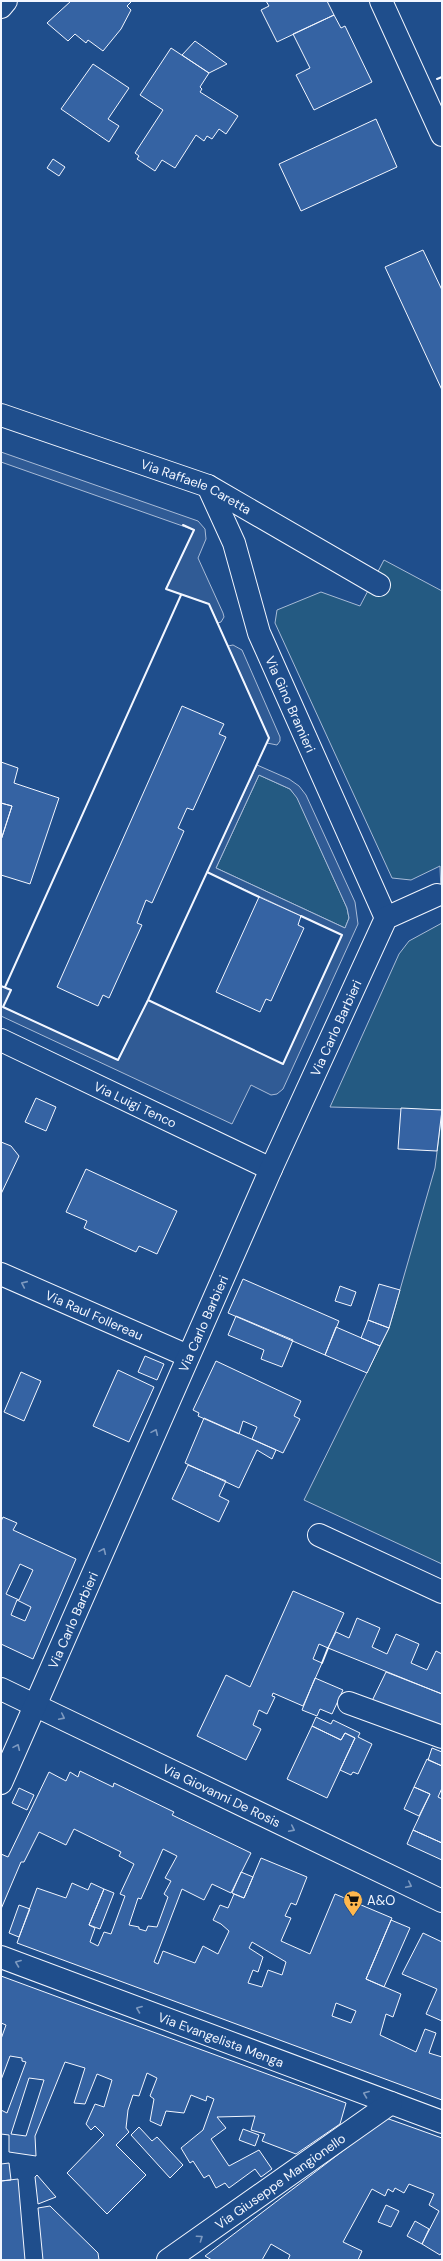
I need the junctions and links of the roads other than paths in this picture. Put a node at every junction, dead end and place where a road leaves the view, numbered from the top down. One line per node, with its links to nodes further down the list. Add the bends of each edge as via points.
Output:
1 (6, 1): 3 (street)
2 (381, 1): 4 (street)
3 (1, 7)
4 (442, 135)
5 (1, 415): 6 (street, Via Raffaele Caretta)
6 (208, 486): 7 (street, Via Raffaele Caretta); 9 (street, Via Gino Bramieri, via 234,543 259,634)
7 (379, 585)
8 (438, 895): 9 (street)
9 (386, 918): 11 (street, Via Carlo Barbieri)
10 (1, 1040): 11 (street, Via Luigi Tenco)
11 (271, 1169): 13 (street, Via Carlo Barbieri)
12 (1, 1274): 13 (street, Via Raul Follereau, one-way to 12)
13 (188, 1356): 18 (street, Via Carlo Barbieri, one-way to 13)
14 (319, 1535): 15 (street)
15 (442, 1592)
16 (1, 1689): 18 (street, Via Giovanni De Rosis)
17 (349, 1703): 19 (street)
18 (35, 1704): 20 (street, Via Carlo Barbieri, one-way to 18); 21 (street, Via Giovanni De Rosis, one-way to 21)
19 (442, 1737)
20 (1, 1783)
21 (442, 1901)
22 (1, 1957): 23 (street, Via Evangelista Menga, one-way to 22)
23 (391, 2103): 24 (street, Via Evangelista Menga); 25 (street, Via Giuseppe Mangionello, one-way to 23)
24 (442, 2122)
25 (168, 2260)

